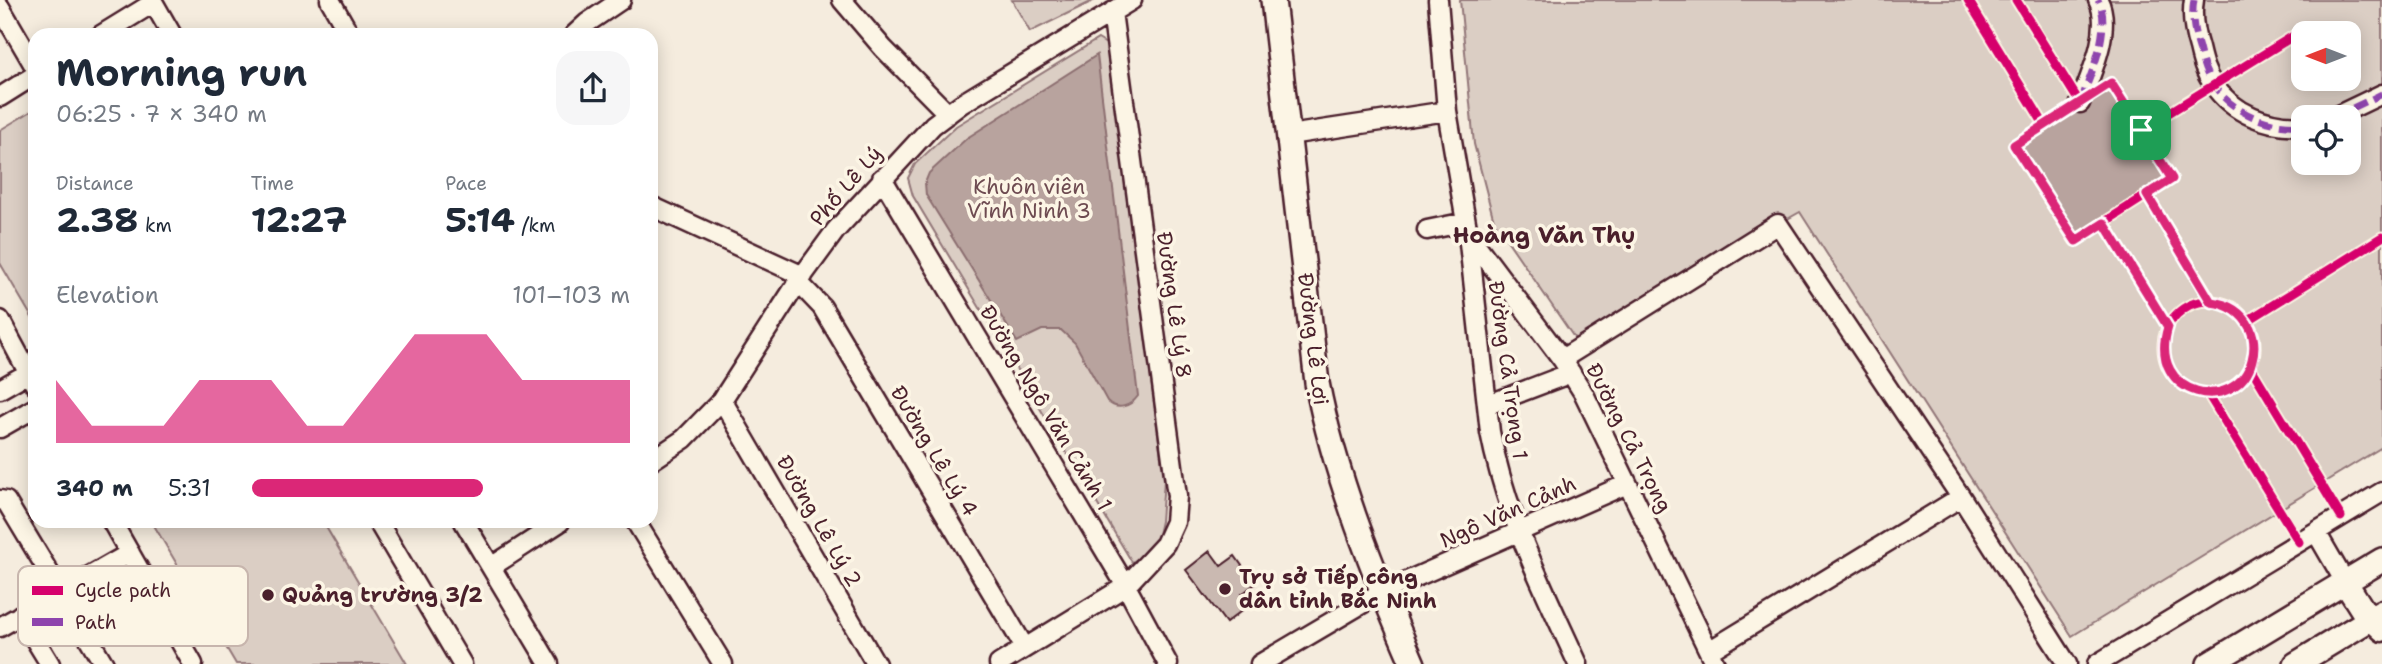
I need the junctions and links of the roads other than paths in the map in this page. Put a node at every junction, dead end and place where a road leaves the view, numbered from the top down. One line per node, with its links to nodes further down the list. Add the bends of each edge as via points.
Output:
1 (330, 0): 14 (street)
2 (621, 0): 15 (street)
3 (842, 0): 23 (street)
4 (1132, 0): 11 (street, Phố Lê Lý)
5 (1273, 0): 25 (main road, Đường Lê Lợi)
6 (1438, 0): 22 (street, Đường Cả Trọng)
7 (2098, 0): 20 (street, via 2102,37)
8 (2194, 0): 24 (street, via 2193,29 2213,85 2230,103 2256,118)
9 (152, 1): 12 (street); 13 (street)
10 (0, 7): 16 (street)
11 (1112, 12): 23 (street, Phố Lê Lý); 59 (street, Đường Lê Lý 8, via 1177,496 1175,522 1165,544)
12 (112, 28)
13 (168, 28)
14 (346, 28)
15 (582, 28)
16 (28, 55)
17 (28, 79): 19 (street)
18 (2382, 94): 21 (street)
19 (0, 97)
20 (2080, 103)
21 (2359, 105)
22 (1447, 111): 25 (street); 28 (street, Đường Cả Trọng)
23 (948, 114): 26 (street, Phố Lê Lý)
24 (2291, 125)
25 (1289, 135): 60 (main road, Đường Lê Lợi, via 1317,383)
26 (882, 178): 30 (street, Phố Lê Lý); 59 (street, Đường Ngô Văn Cảnh 1)
27 (658, 209): 30 (street)
28 (1467, 228): 29 (street); 32 (street, Đường Cả Trọng); 37 (street, Đường Cả Trọng 1)
29 (1427, 230)
30 (800, 279): 36 (street, Phố Lê Lý); 67 (street, Đường Lê Lý 4, via 822,307)
31 (0, 320): 33 (street)
32 (1567, 366): 37 (street); 41 (street, Đường Cả Trọng); 43 (street, via 1778,224)
33 (28, 367)
34 (28, 377): 35 (street)
35 (0, 389)
36 (722, 400): 40 (street, Phố Lê Lý, via 684,439); 75 (street, Đường Lê Lý 2)
37 (1487, 405): 51 (street, Đường Cả Trọng 1, via 1495,459)
38 (28, 412): 39 (street)
39 (0, 428)
40 (658, 456)
41 (1628, 484): 51 (street, Ngô Văn Cảnh); 68 (street, Đường Cả Trọng)
42 (2382, 492): 50 (street)
43 (1961, 497): 68 (street); 81 (street)
44 (0, 500): 54 (street, via 6,501)
45 (116, 528): 52 (street)
46 (382, 528): 72 (street)
47 (468, 528): 57 (street)
48 (551, 528): 57 (street)
49 (640, 528): 74 (street)
50 (2316, 532): 58 (street); 82 (street)
51 (1518, 533): 60 (street, Ngô Văn Cảnh); 80 (street, Đường Cả Trọng 1)
52 (130, 553): 55 (street); 56 (street)
53 (2382, 560): 58 (main road)
54 (46, 566)
55 (107, 566)
56 (137, 566)
57 (491, 567): 73 (street)
58 (2345, 582): 62 (main road); 83 (main road)
59 (1126, 586): 67 (street, Đường Lê Lý 8); 77 (street, Đường Ngô Văn Cảnh 1)
60 (1382, 592): 78 (street, Ngô Văn Cảnh); 79 (main road, Đường Lê Lợi)
61 (18, 616): 63 (street)
62 (2377, 621): 84 (main road)
63 (1, 623)
64 (39, 646): 69 (street)
65 (94, 646): 70 (street)
66 (183, 646): 71 (street)
67 (1025, 648): 76 (street, Đường Lê Lý 8)
68 (1712, 657)
69 (50, 664)
70 (104, 664)
71 (193, 664)
72 (462, 664)
73 (549, 664)
74 (723, 664)
75 (876, 664)
76 (999, 664)
77 (1168, 664)
78 (1260, 664)
79 (1413, 664)
80 (1578, 664)
81 (2067, 664)
82 (2096, 664)
83 (2209, 664)
84 (2296, 664)

